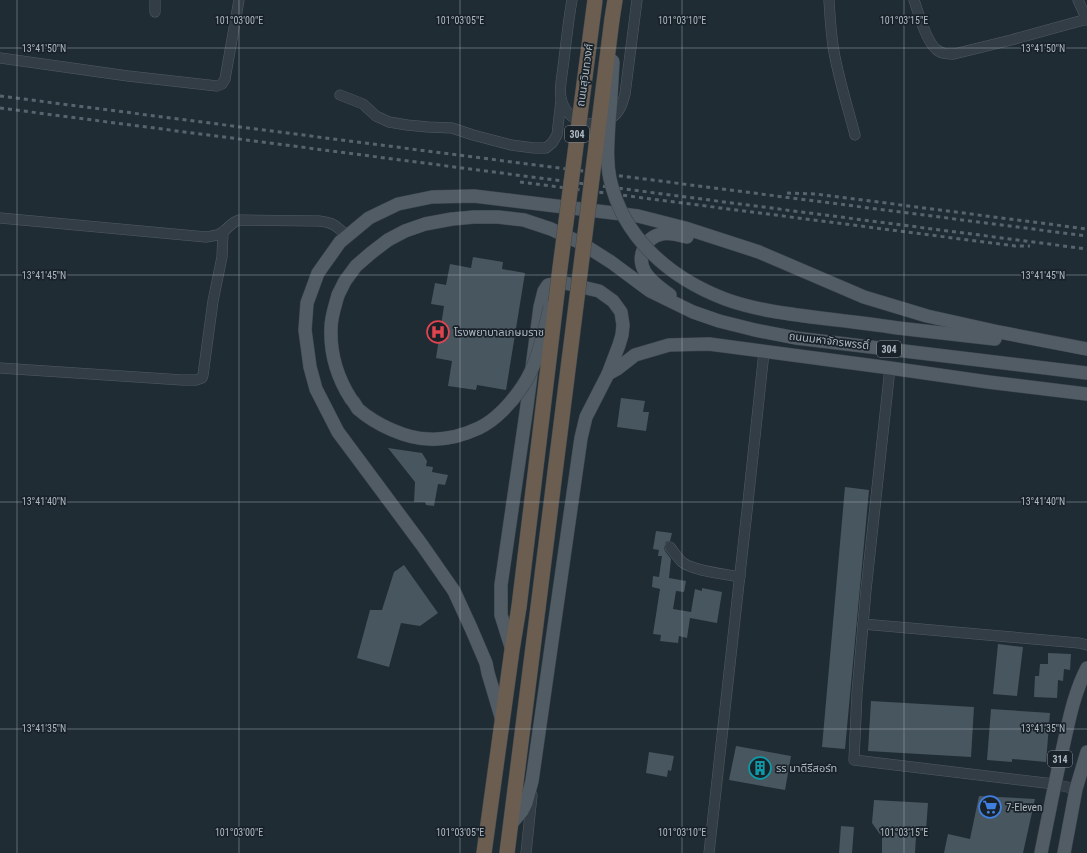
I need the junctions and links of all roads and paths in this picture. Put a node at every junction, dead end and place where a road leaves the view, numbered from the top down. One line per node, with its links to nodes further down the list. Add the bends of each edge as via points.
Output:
1 (155, 0): 10 (street)
2 (239, 0): 13 (street, via 225,79 218,86)
3 (572, 0): 15 (street)
4 (595, 0): 21 (highway, ถนนสุวินทวงศ์ / 304, bridge)
5 (615, 0): 11 (highway)
6 (637, 0): 15 (street, via 625,94 623,104 617,113 601,123 580,122 571,116)
7 (828, 0): 16 (street, via 838,72)
8 (914, 0): 12 (street, via 931,44 944,54 954,54)
9 (1078, 0): 12 (street)
10 (155, 12)
11 (612, 19): 23 (main road, bridge, via 614,42 607,156 610,179 626,220 637,237 649,252 681,277 725,299 778,312); 41 (highway, bridge)
12 (1087, 19)
13 (0, 58)
14 (340, 95): 15 (street, via 363,104 376,116 389,122 452,128 511,145 534,148 546,148 557,135)
15 (561, 98)
16 (855, 135)
17 (0, 218): 18 (street, via 206,237)
18 (223, 232): 19 (street, via 239,220 320,221 330,222); 25 (street, via 222,257 202,378 182,380)
19 (347, 236): 20 (main road, via 369,218 398,204 432,197 474,196 638,216); 36 (main road, via 318,273 307,303 305,330 316,389 338,432 454,591 486,663)
20 (759, 252): 22 (main road, via 671,233 663,233 648,241 641,256 645,272); 23 (main road, via 864,298 927,316)
21 (560, 268): 22 (main road, bridge, via 534,366 511,401 480,428 446,438 428,440 408,436 389,429 358,408 342,383 334,365 330,326 333,310 345,281 356,266 388,240 425,224 452,219 498,217 524,220 581,243 612,262 650,291); 34 (highway, ถนนสุวินทวงศ์, bridge)
22 (693, 312): 27 (main road, ถนนมหาจักรพรรดิ์ / 304, via 733,325 796,338)
23 (1087, 349)
24 (764, 352): 26 (main road); 28 (main road, via 709,344 669,345 635,355); 31 (street)
25 (0, 368)
26 (890, 368): 29 (main road); 32 (street)
27 (1087, 372)
28 (608, 374): 34 (main road, via 622,335 621,312 613,301 599,291 561,282 548,285 540,307 500,585 501,615); 38 (main road, via 586,417 582,438)
29 (1087, 394)
30 (670, 547): 31 (street, via 688,565)
31 (740, 577): 45 (street)
32 (863, 624): 33 (street); 39 (street, via 854,760)
33 (1087, 645)
34 (512, 650): 36 (highway, ถนนสุวินทวงศ์)
35 (1087, 668): 39 (main road, 314, via 1072,708)
36 (502, 720): 42 (highway, ถนนสุวินทวงศ์)
37 (1087, 752): 40 (main road, 314)
38 (532, 781): 41 (main road, via 526,803); 44 (street)
39 (1054, 784): 40 (street); 46 (main road, 314)
40 (1076, 789): 47 (main road, 314)
41 (511, 824): 43 (highway)
42 (484, 853)
43 (507, 853)
44 (526, 853)
45 (709, 853)
46 (1041, 853)
47 (1064, 853)

